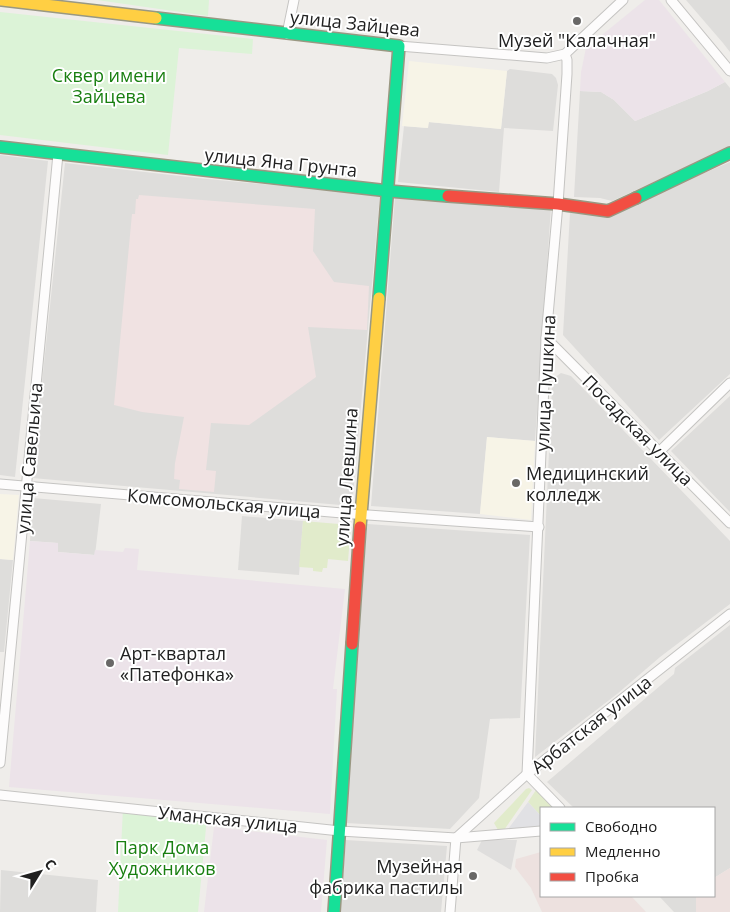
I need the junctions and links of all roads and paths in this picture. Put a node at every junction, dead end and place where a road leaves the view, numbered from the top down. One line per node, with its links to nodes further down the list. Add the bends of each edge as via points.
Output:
1 (2, 0): 5 (street, улица Зайцева)
2 (294, 0): 5 (street)
3 (624, 0): 7 (street)
4 (671, 0): 8 (street)
5 (287, 34): 6 (street, улица Зайцева)
6 (399, 46): 7 (street, улица Зайцева, via 547,58); 12 (street, улица Левшина)
7 (565, 54): 13 (street, улица Пушкина, via 567,74)
8 (730, 71)
9 (0, 147): 11 (street, улица Яна Грунта)
10 (730, 153): 13 (street, улица Яна Грунта, via 608,211)
11 (58, 154): 12 (street, улица Яна Грунта); 18 (street, улица Савельича)
12 (389, 191): 13 (street, улица Яна Грунта); 19 (street, улица Левшина)
13 (558, 204): 14 (street, улица Пушкина)
14 (546, 338): 16 (street, Посадская улица); 21 (street, улица Пушкина)
15 (730, 383): 16 (street)
16 (660, 451): 20 (street, Посадская улица)
17 (0, 484): 18 (street, Комсомольская улица)
18 (26, 486): 19 (street, Комсомольская улица); 23 (street, улица Савельича)
19 (361, 515): 21 (street, Комсомольская улица); 27 (street, улица Левшина)
20 (730, 523)
21 (539, 527): 24 (street, улица Пушкина)
22 (730, 614): 24 (street, Арбатская улица)
23 (0, 763)
24 (527, 774): 26 (street); 29 (street, Арбатская улица)
25 (0, 795): 27 (street, Уманская улица)
26 (559, 807)
27 (340, 831): 29 (street, Уманская улица); 30 (street, улица Левшина)
28 (540, 831): 29 (street, Уманская улица)
29 (456, 838): 31 (street)
30 (334, 912)
31 (450, 912)

